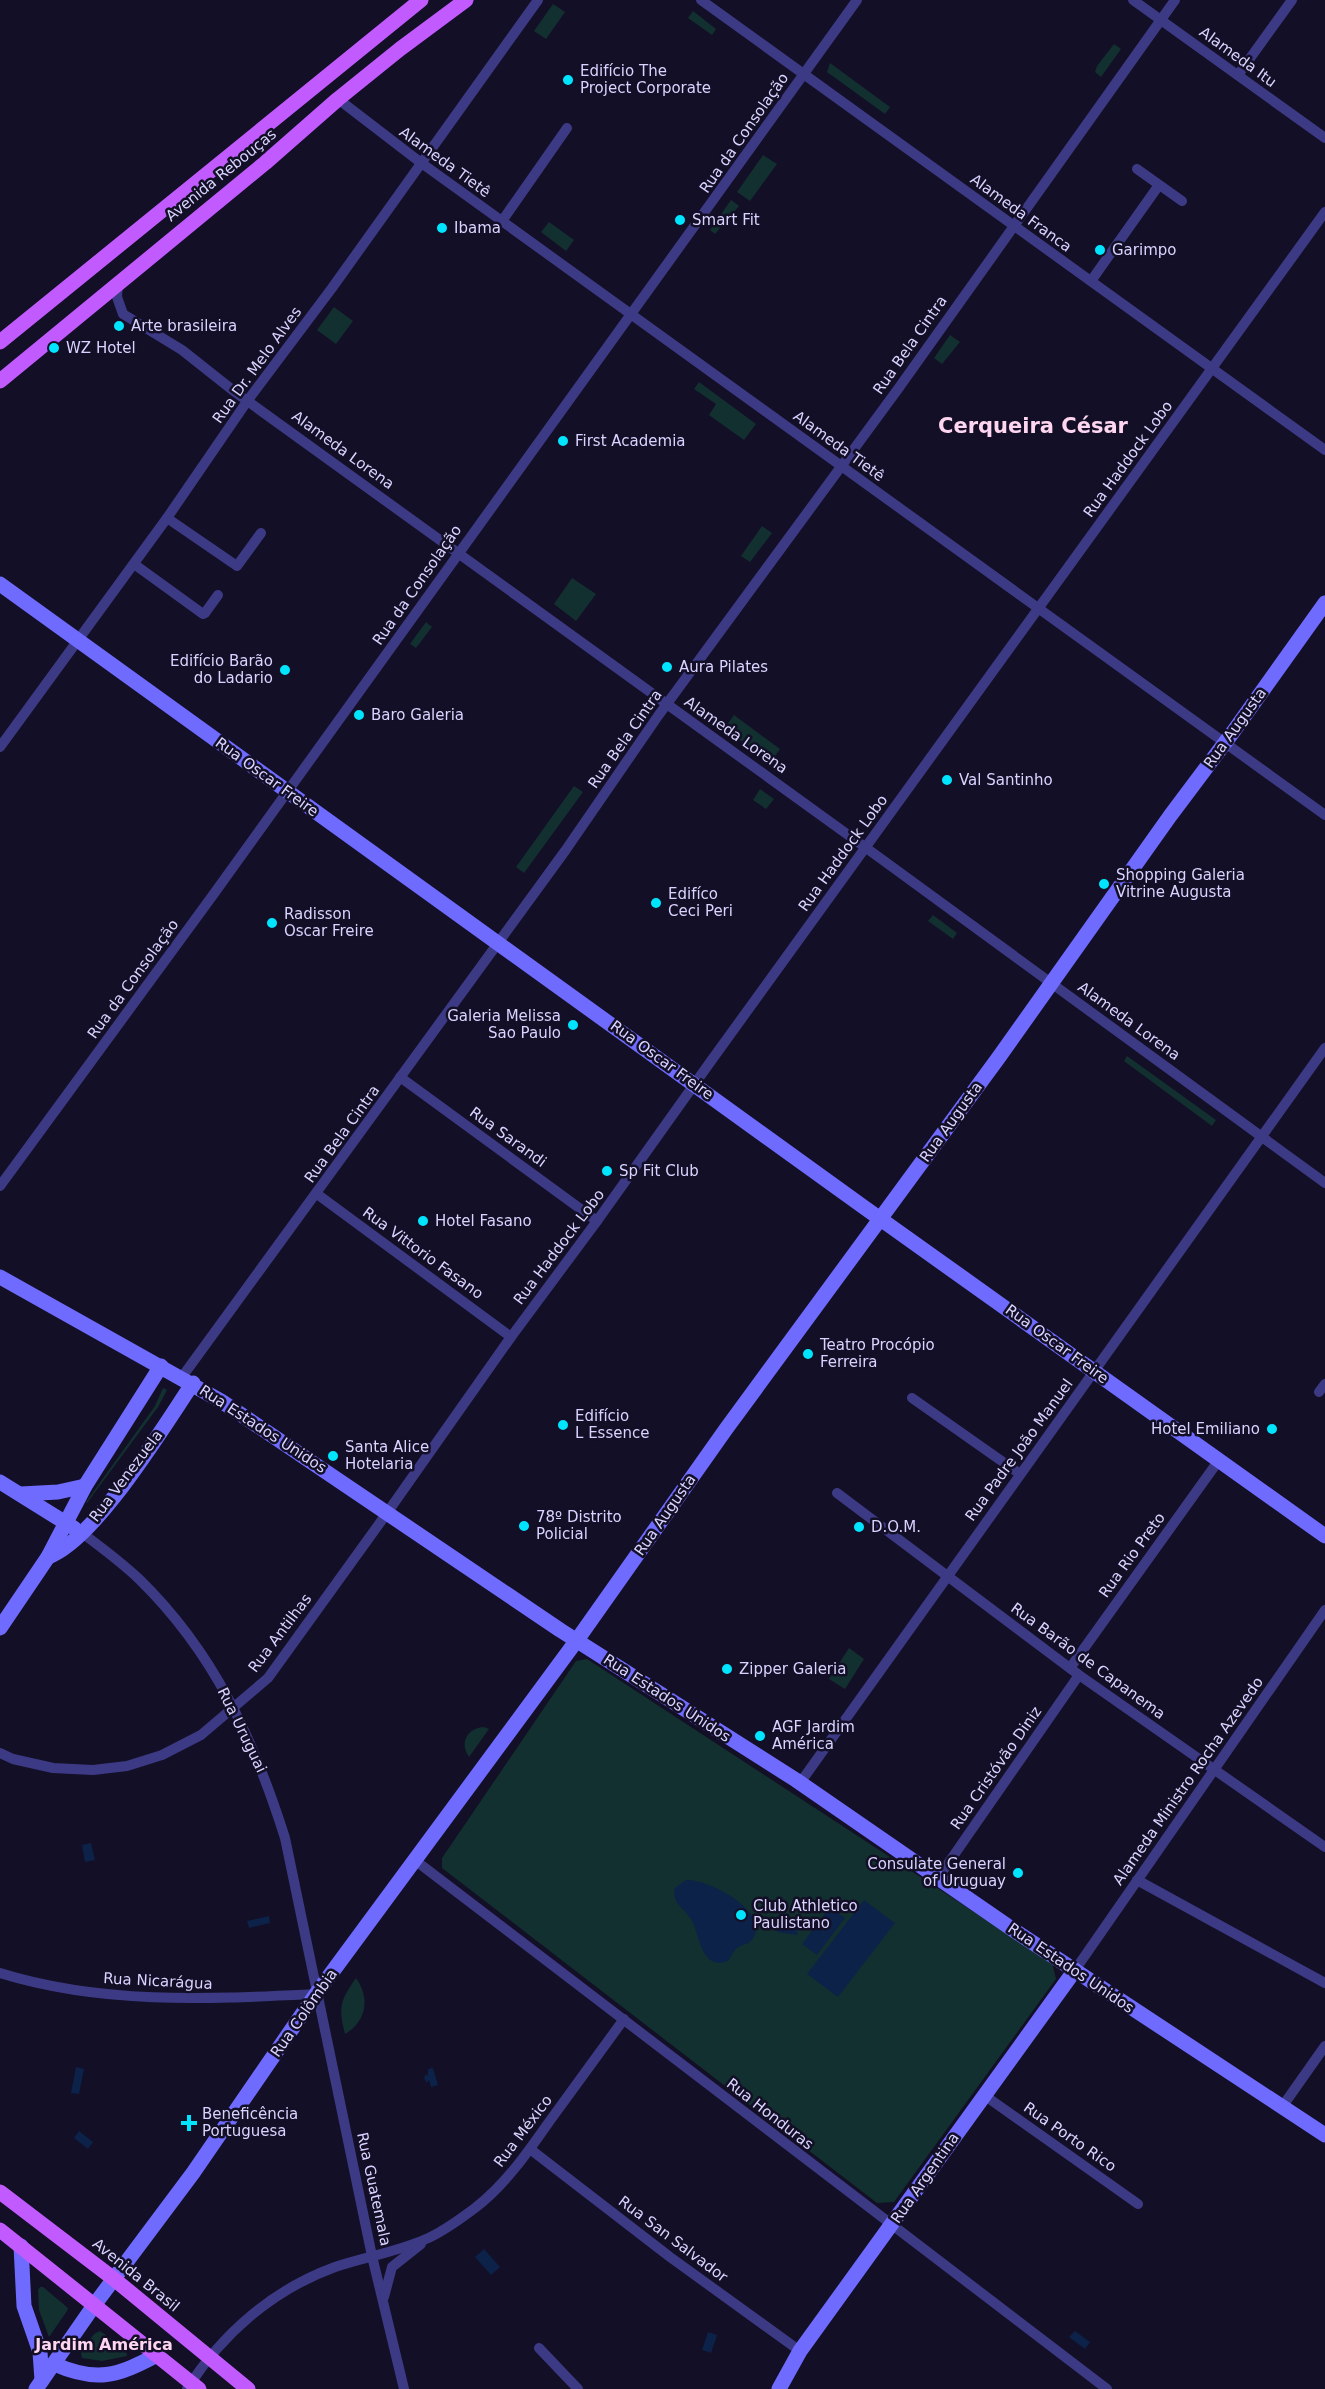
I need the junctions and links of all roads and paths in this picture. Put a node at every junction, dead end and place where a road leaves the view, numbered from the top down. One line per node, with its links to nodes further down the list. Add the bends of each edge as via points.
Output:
1 (421, 0): 25 (main road, Avenida Rebouças)
2 (466, 0): 12 (main road, Avenida Rebouças)
3 (538, 0): 15 (street, Rua Dr. Melo Alves)
4 (701, 0): 10 (street, Alameda Franca)
5 (857, 0): 10 (street, Rua da Consolação)
6 (1133, 0): 9 (street, Alameda Itu)
7 (1175, 0): 9 (street, Rua Bela Cintra)
8 (1292, 0): 11 (street)
9 (1161, 20): 11 (street, Alameda Itu); 21 (street, Rua Bela Cintra)
10 (804, 74): 21 (street, Alameda Franca); 24 (street, Rua da Consolação)
11 (1238, 75): 14 (street, Alameda Itu)
12 (338, 99): 15 (street, Alameda Tietê); 23 (main road, Avenida Rebouças)
13 (567, 128): 20 (street)
14 (1325, 138)
15 (420, 162): 20 (street, Alameda Tietê); 28 (street, Rua Dr. Melo Alves)
16 (1137, 169): 17 (street)
17 (1159, 185): 18 (street); 22 (street)
18 (1182, 201)
19 (1325, 212): 26 (street, Rua Haddock Lobo)
20 (502, 221): 24 (street, Alameda Tietê)
21 (1012, 226): 22 (street, Alameda Franca); 30 (street, Rua Bela Cintra)
22 (1091, 281): 26 (street, Alameda Franca)
23 (117, 284): 27 (main road, Avenida Rebouças); 28 (street, Alameda Lorena, via 123,314 182,350)
24 (632, 315): 30 (street, Alameda Tietê); 33 (street, Rua da Consolação)
25 (0, 342)
26 (1212, 368): 29 (street, Alameda Franca); 38 (street, Rua Haddock Lobo)
27 (0, 381)
28 (248, 400): 31 (street, Rua Dr. Melo Alves); 33 (street, Alameda Lorena)
29 (1325, 450)
30 (840, 466): 38 (street, Alameda Tietê); 40 (street, Rua Bela Cintra)
31 (167, 518): 32 (street, via 237,566); 34 (street, Rua Dr. Melo Alves)
32 (261, 533)
33 (458, 553): 40 (street, Alameda Lorena); 43 (street, Rua da Consolação)
34 (134, 564): 36 (street, via 203,614); 39 (street, Rua Dr. Melo Alves)
35 (0, 584): 39 (main road, Rua Oscar Freire)
36 (218, 595)
37 (1325, 603): 41 (main road, Rua Augusta)
38 (1038, 609): 41 (street, Alameda Tietê); 45 (street, Rua Haddock Lobo)
39 (77, 639): 42 (street, Rua Dr. Melo Alves); 43 (main road, Rua Oscar Freire)
40 (667, 704): 45 (street, Alameda Lorena); 46 (street, Rua Bela Cintra)
41 (1224, 744): 44 (street, Alameda Tietê); 47 (main road, Rua Augusta)
42 (0, 747)
43 (286, 791): 46 (main road, Rua Oscar Freire); 53 (street, Rua da Consolação)
44 (1325, 814)
45 (865, 847): 47 (street, Alameda Lorena); 50 (street, Rua Haddock Lobo)
46 (498, 942): 49 (street, Rua Bela Cintra); 50 (main road, Rua Oscar Freire)
47 (1051, 982): 51 (street, Alameda Lorena); 55 (main road, Rua Augusta)
48 (1325, 1047): 51 (street, Rua Padre João Manuel)
49 (400, 1077): 54 (street, Rua Bela Cintra); 56 (street, Rua Sarandi)
50 (695, 1084): 55 (main road, Rua Oscar Freire); 56 (street, Rua Haddock Lobo)
51 (1261, 1136): 52 (street, Alameda Lorena); 60 (street, Rua Padre João Manuel)
52 (1325, 1184)
53 (0, 1186)
54 (317, 1194): 58 (street, Rua Vittorio Fasano); 61 (street, Rua Bela Cintra)
55 (881, 1219): 60 (main road, Rua Oscar Freire); 77 (main road, Rua Augusta)
56 (597, 1221): 58 (street, Rua Haddock Lobo)
57 (0, 1277): 59 (main road, Rua Estados Unidos)
58 (511, 1337): 69 (street, Rua Haddock Lobo)
59 (161, 1366): 61 (main road, Rua Estados Unidos); 66 (main road, Rua Venezuela)
60 (1094, 1371): 63 (main road, Rua Oscar Freire); 64 (street, Rua Padre João Manuel)
61 (188, 1380): 69 (main road, Rua Estados Unidos); 71 (main road, Rua Venezuela, via 137,1466)
62 (912, 1398): 64 (street)
63 (1219, 1460): 72 (main road, Rua Oscar Freire); 78 (street, Rua Rio Preto)
64 (1020, 1474): 74 (street, Rua Padre João Manuel)
65 (0, 1482): 68 (main road, Rua Uruguai)
66 (85, 1486): 68 (main road); 70 (main road, Rua Venezuela)
67 (837, 1493): 74 (street, Rua Barão de Capanema)
68 (21, 1494): 70 (main road, Rua Uruguai)
69 (387, 1513): 77 (main road, Rua Estados Unidos); 79 (street, Rua Antilhas, via 268,1678)
70 (67, 1523): 71 (main road, Rua Uruguai); 73 (main road, Rua Venezuela)
71 (82, 1533): 73 (main road, Rua Venezuela); 79 (street, Rua Uruguai, via 139,1579 178,1623)
72 (1325, 1536)
73 (48, 1557): 76 (main road, Rua Venezuela)
74 (946, 1577): 78 (street, Rua Barão de Capanema); 82 (street, Rua Padre João Manuel)
75 (1325, 1610): 81 (street, Alameda Ministro Rocha Azevedo)
76 (0, 1628)
77 (577, 1640): 82 (main road, Rua Estados Unidos); 84 (main road, Rua Colômbia)
78 (1075, 1671): 81 (street, Rua Barão de Capanema); 85 (street, Rua Cristóvão Diniz)
79 (234, 1708): 80 (street, Rua Antilhas, via 201,1736 127,1766 93,1770 53,1768); 90 (street, Rua Uruguai, via 250,1739 285,1838)
80 (0, 1753)
81 (1214, 1770): 83 (street, Rua Barão de Capanema); 86 (street, Alameda Ministro Rocha Azevedo)
82 (800, 1783): 85 (main road, Rua Estados Unidos)
83 (1325, 1847)
84 (416, 1861): 90 (main road, Rua Colômbia); 91 (street, Rua Honduras)
85 (938, 1878): 87 (main road, Rua Estados Unidos)
86 (1137, 1880): 87 (street, Alameda Ministro Rocha Azevedo); 89 (street)
87 (1076, 1970): 93 (main road, Rua Argentina); 94 (main road, Rua Estados Unidos)
88 (0, 1972): 90 (street, Rua Nicarágua, via 64,1989 129,1997 202,1999)
89 (1325, 1983)
90 (316, 1994): 103 (street, Rua Guatemala); 104 (main road, Rua Colômbia, via 193,2174)
91 (624, 2019): 96 (street, Rua México); 99 (street, Rua Honduras)
92 (1325, 2046): 94 (street)
93 (984, 2095): 98 (street, Rua Porto Rico); 99 (main road, Rua Argentina)
94 (1282, 2107): 95 (main road, Rua Estados Unidos)
95 (1325, 2135)
96 (530, 2149): 101 (street, Rua México, via 500,2186); 108 (street, Rua San Salvador)
97 (0, 2192): 104 (main road, Avenida Brasil)
98 (1138, 2204)
99 (891, 2226): 108 (main road, Rua Argentina); 118 (street, Rua Honduras)
100 (0, 2230): 102 (main road)
101 (426, 2240): 103 (street, Rua México); 105 (street, Rua México, via 392,2267)
102 (21, 2246): 106 (main road); 112 (main road, via 24,2306 40,2352)
103 (372, 2256): 105 (street, Rua Guatemala); 110 (street, Rua México, via 333,2268 272,2298)
104 (114, 2279): 106 (main road, Rua Colômbia); 110 (main road, Avenida Brasil)
105 (383, 2298): 115 (street, Rua Guatemala)
106 (95, 2304): 109 (main road); 111 (main road, Rua Colômbia)
107 (539, 2348): 116 (street)
108 (801, 2351): 117 (main road, Rua Argentina)
109 (157, 2355): 111 (main road, via 113,2374 88,2376); 113 (main road)
110 (207, 2357): 113 (street, Rua México); 114 (main road, Avenida Brasil)
111 (54, 2364): 112 (main road, Rua Colômbia)
112 (39, 2385)
113 (192, 2387)
114 (248, 2389)
115 (404, 2389)
116 (578, 2389)
117 (779, 2389)
118 (1107, 2389)

